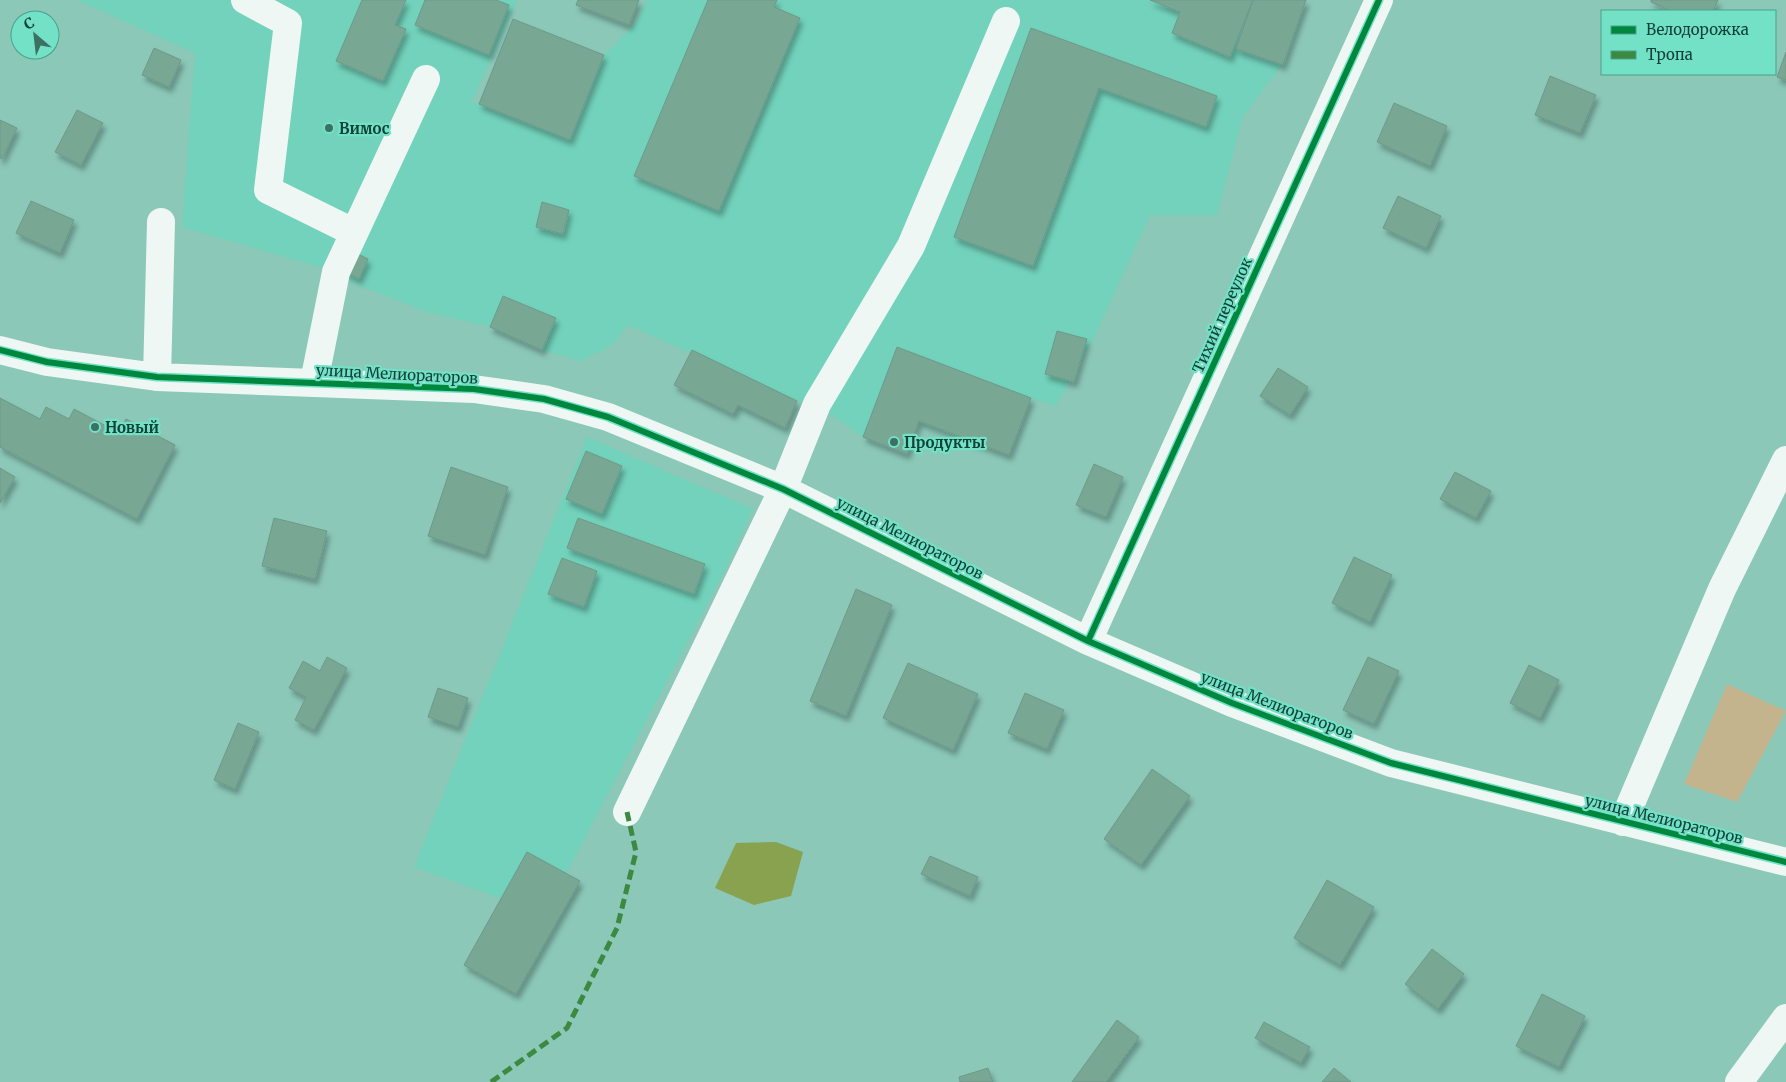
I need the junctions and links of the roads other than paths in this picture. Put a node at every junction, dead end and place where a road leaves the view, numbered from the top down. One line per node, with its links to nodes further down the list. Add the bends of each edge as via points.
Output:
1 (245, 0): 6 (street, via 288,23 268,190)
2 (1379, 0): 12 (street, Тихий переулок)
3 (1006, 21): 11 (street, via 912,246 817,404)
4 (426, 79): 6 (street)
5 (161, 222): 8 (street)
6 (353, 232): 9 (street, via 336,272)
7 (0, 350): 8 (street, улица Мелиораторов, via 47,362)
8 (157, 377): 9 (street, улица Мелиораторов)
9 (314, 382): 11 (street, улица Мелиораторов, via 474,389 544,399 608,417)
10 (1786, 460): 14 (street, via 1722,588)
11 (783, 488): 12 (street, улица Мелиораторов); 13 (street)
12 (1088, 641): 14 (street, улица Мелиораторов, via 1232,703 1391,763)
13 (627, 812)
14 (1623, 822): 15 (street, улица Мелиораторов)
15 (1786, 862)
16 (1786, 1018): 17 (street)
17 (1739, 1082)

